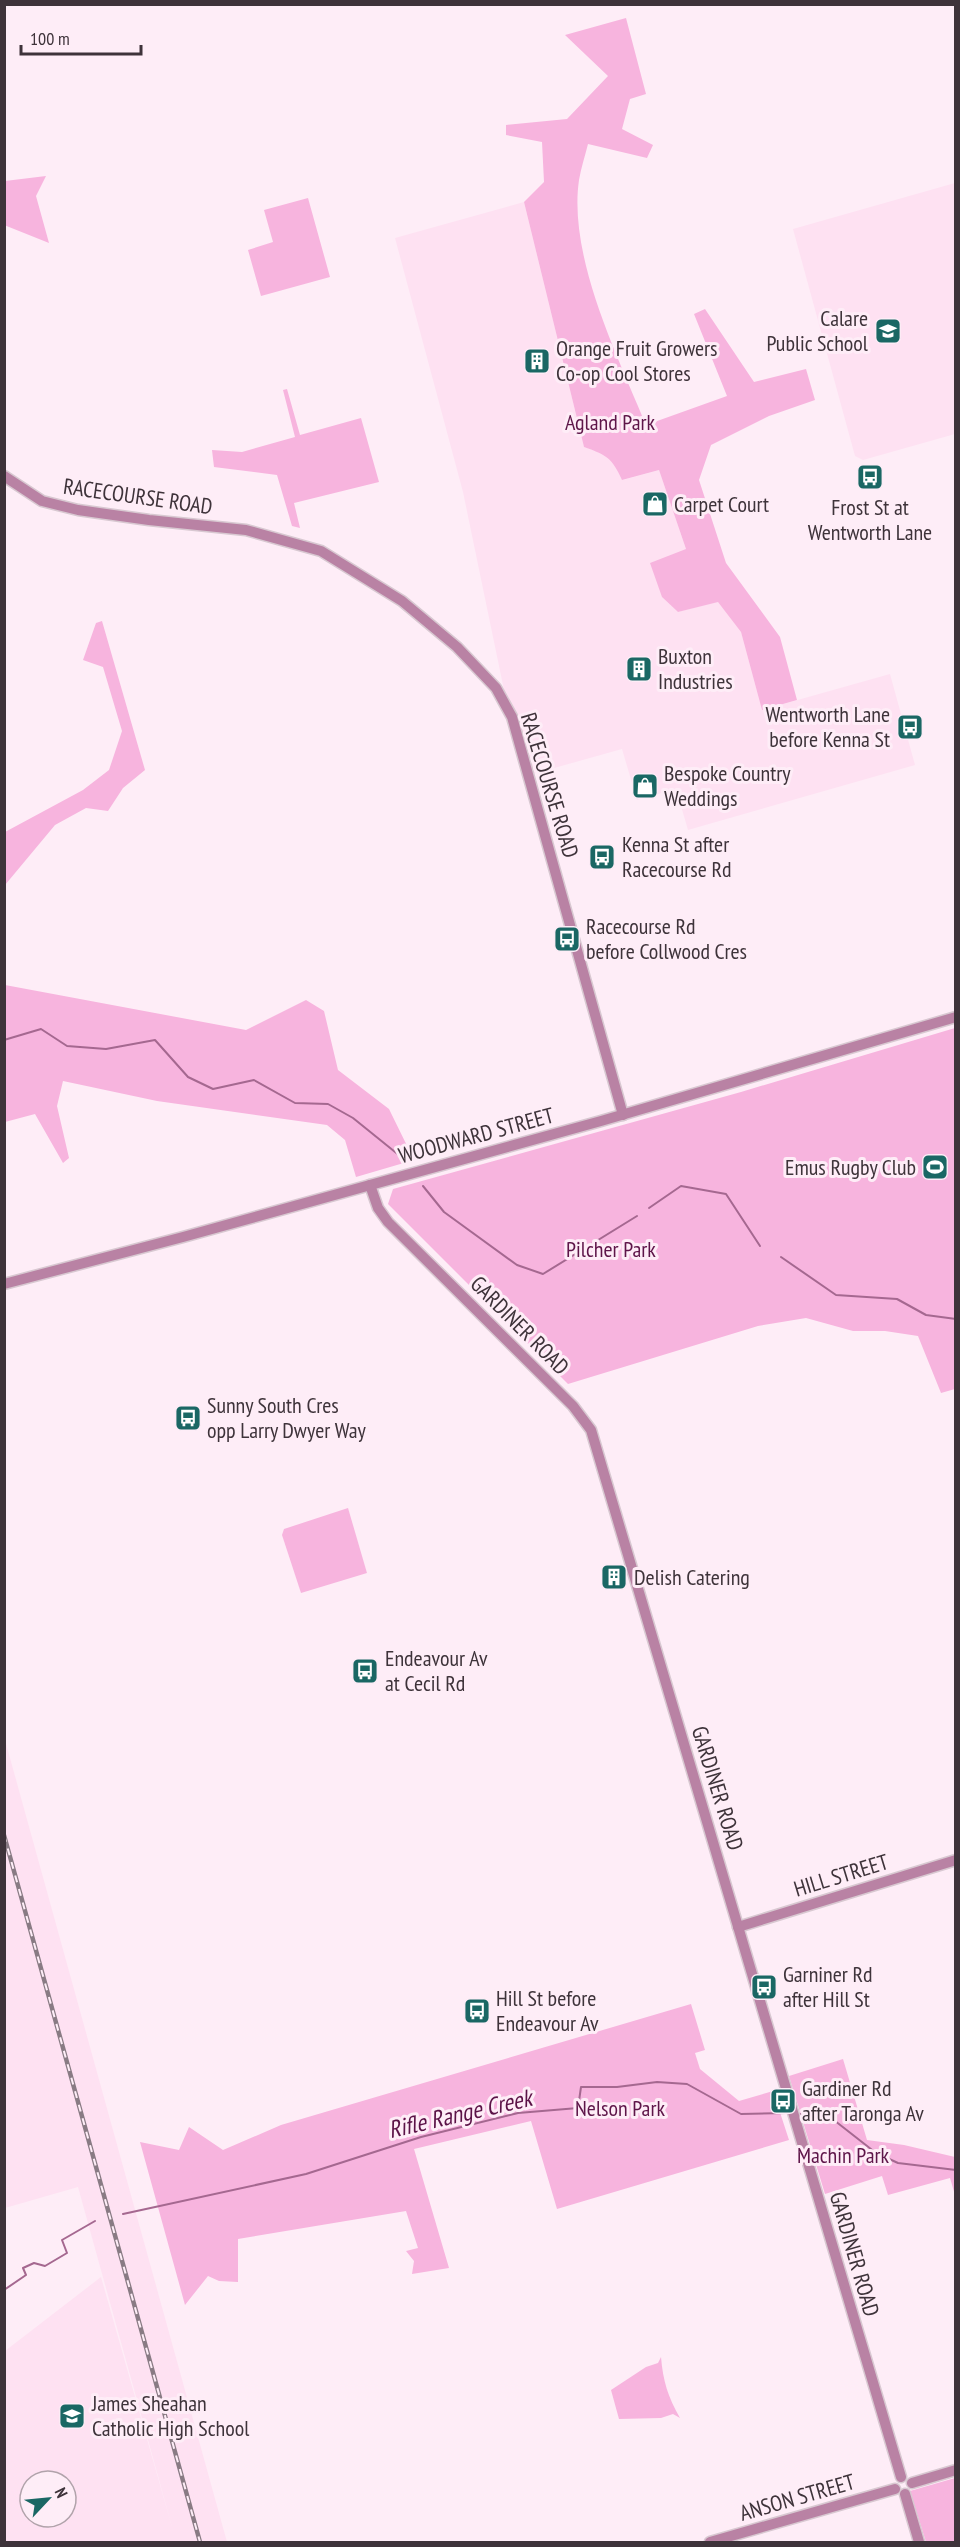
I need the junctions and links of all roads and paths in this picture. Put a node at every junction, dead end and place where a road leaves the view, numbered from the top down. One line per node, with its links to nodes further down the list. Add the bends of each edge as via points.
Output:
1 (4, 476): 3 (street, RACECOURSE ROAD, via 42,501 78,510 246,530 321,550 402,601 480,671 496,688 512,717)
2 (956, 1017): 3 (street, WOODWARD STREET)
3 (623, 1115): 4 (street, WOODWARD STREET)
4 (370, 1185): 5 (street, WOODWARD STREET); 7 (street, GARDINER ROAD, via 388,1222 573,1406 591,1430)
5 (4, 1284)
6 (956, 1860): 7 (street, HILL STREET)
7 (738, 1927): 9 (street, GARDINER ROAD)
8 (956, 2470): 10 (street)
9 (901, 2477): 10 (street); 11 (street, via 895,2481)
10 (912, 2483): 12 (street)
11 (895, 2488): 12 (street, via 899,2494); 13 (street, ANSON STREET)
12 (905, 2494): 14 (street)
13 (710, 2542)
14 (919, 2542)

